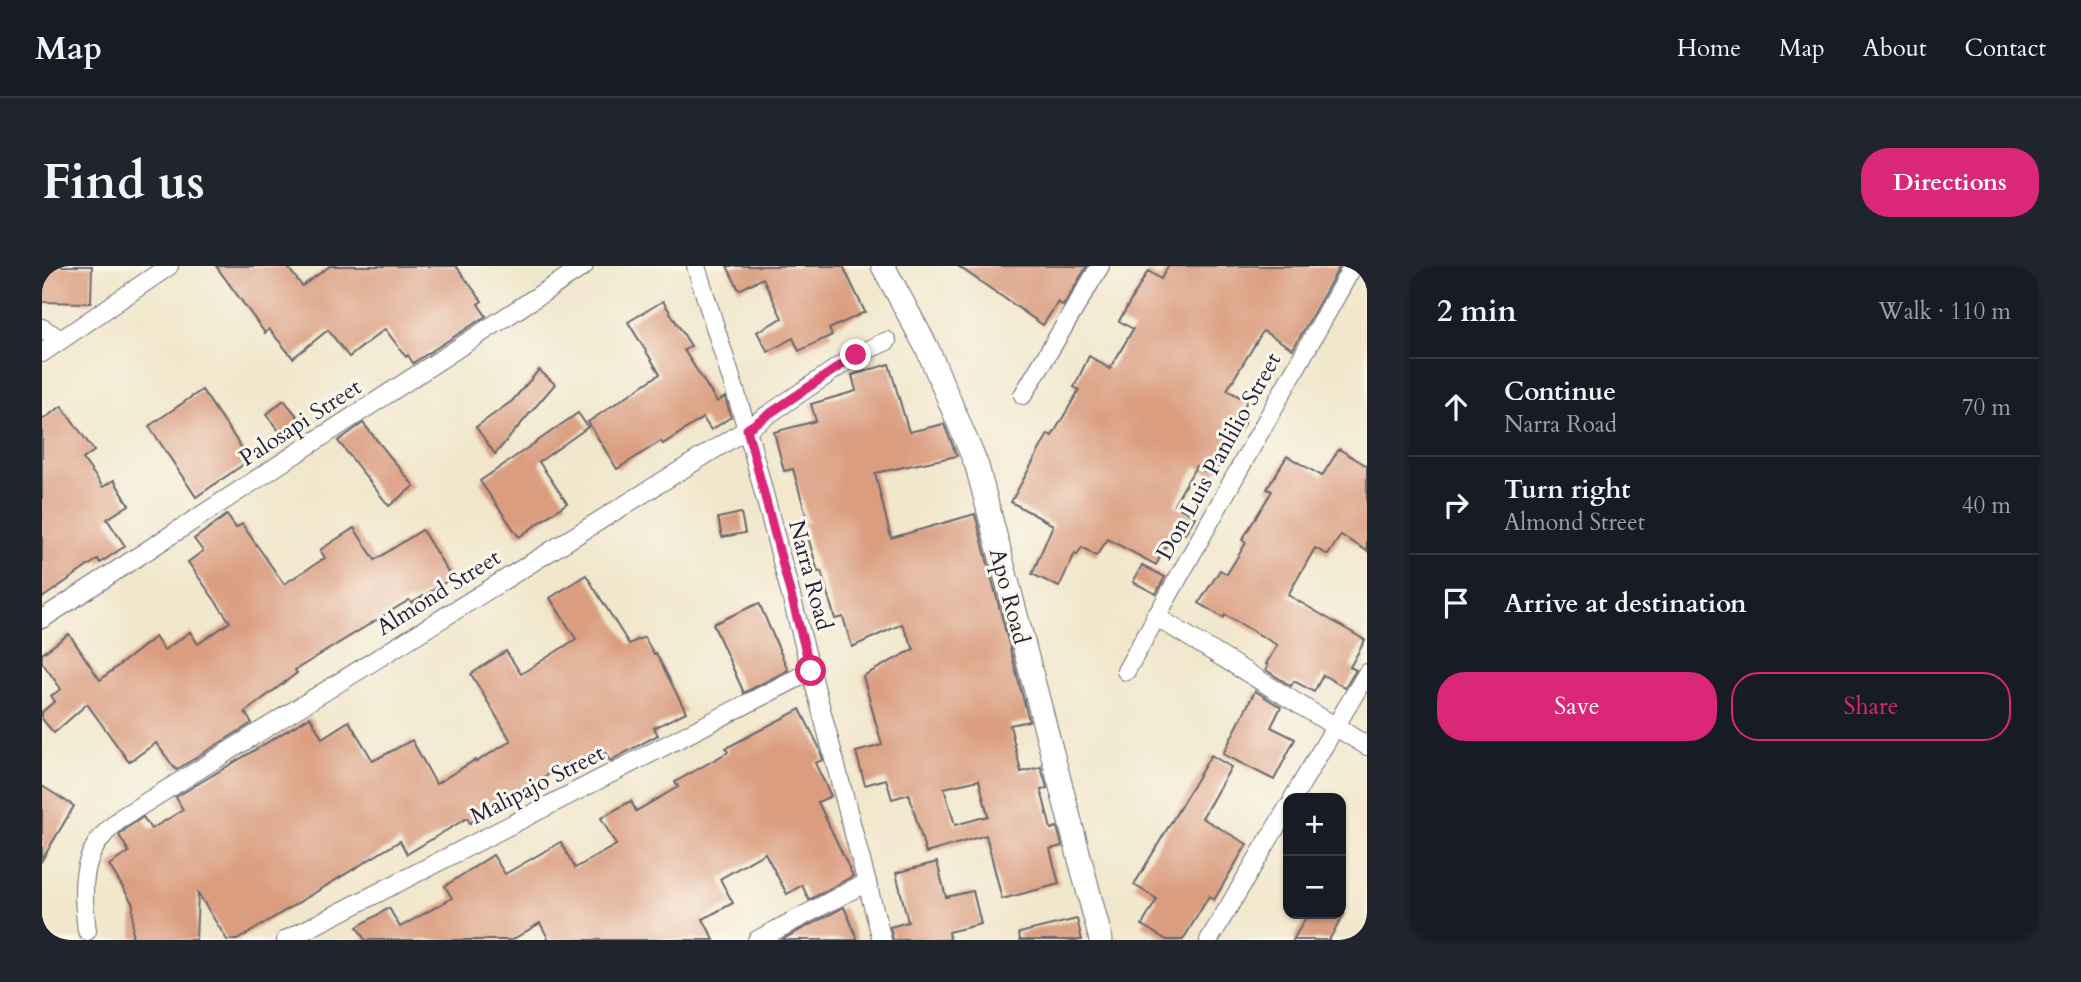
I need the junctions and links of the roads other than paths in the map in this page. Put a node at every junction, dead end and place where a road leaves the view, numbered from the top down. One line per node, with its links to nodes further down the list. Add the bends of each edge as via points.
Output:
1 (169, 266): 8 (street)
2 (584, 266): 14 (street, Palosapi Street)
3 (696, 266): 12 (street, Narra Road)
4 (883, 266): 27 (street, Apo Road, via 928,350 977,466)
5 (1100, 266): 11 (street)
6 (1353, 266): 13 (street, Don Luis Panlilio Street)
7 (42, 328): 8 (street)
8 (60, 339): 10 (street)
9 (887, 341): 12 (street, Almond Street, via 856,355)
10 (42, 353)
11 (1023, 395)
12 (747, 429): 15 (street, Narra Road); 23 (street, Almond Street, via 121,818 100,838 88,861)
13 (1155, 616): 16 (street, Don Luis Panlilio Street); 18 (street)
14 (42, 618)
15 (811, 671): 22 (street, Narra Road); 24 (street, Malipajo Street)
16 (1126, 671)
17 (1367, 673): 18 (street)
18 (1335, 727): 19 (street); 20 (street)
19 (1367, 746)
20 (1296, 793)
21 (1283, 815): 28 (street)
22 (867, 882): 25 (street); 26 (street, Narra Road)
23 (85, 937)
24 (286, 940)
25 (757, 940)
26 (882, 940)
27 (1101, 940)
28 (1209, 940)

